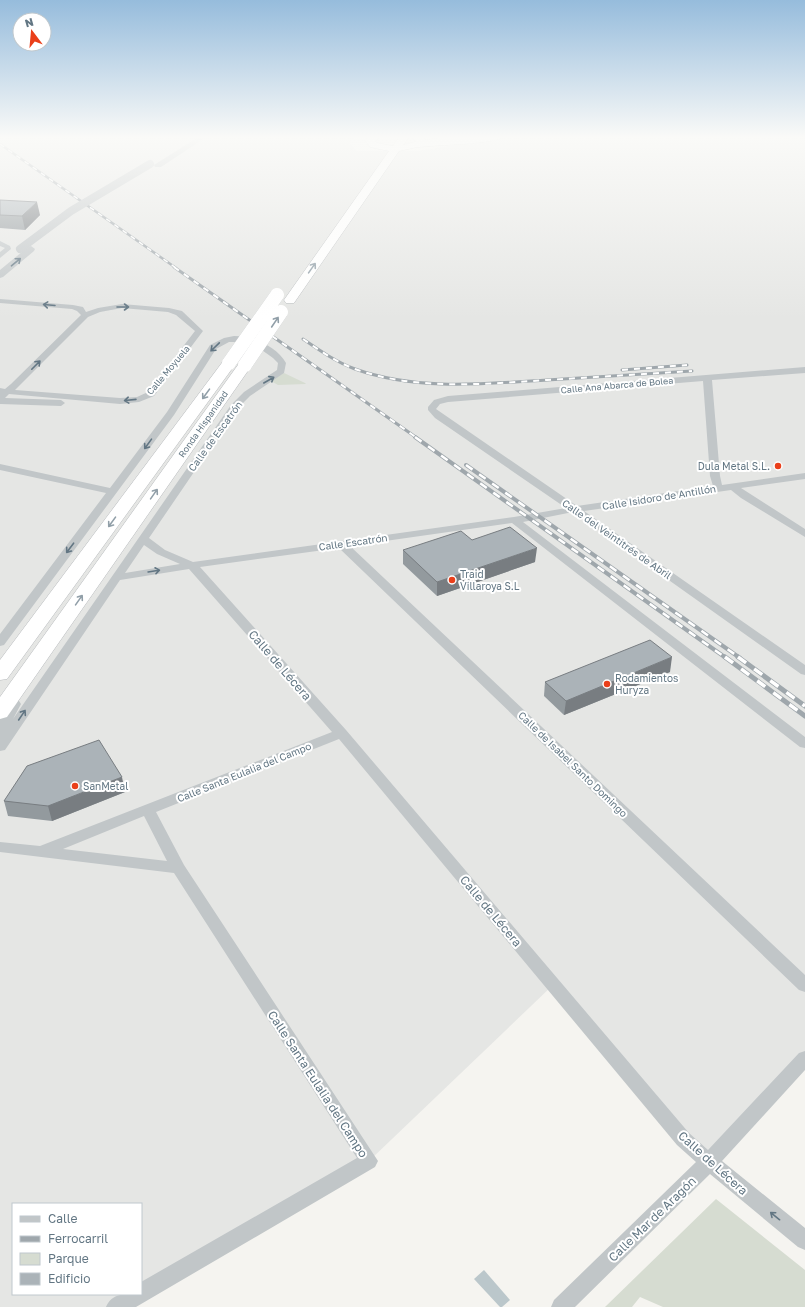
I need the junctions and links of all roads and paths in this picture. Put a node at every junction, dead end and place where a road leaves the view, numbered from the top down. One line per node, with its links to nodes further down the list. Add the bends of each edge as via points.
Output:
1 (96, 197): 8 (street, bridge, via 71,211)
2 (103, 197): 9 (street, one-way to 2, via 74,216)
3 (349, 197): 5 (highway)
4 (358, 197): 12 (highway, Ronda Hispanidad, one-way to 4, bridge, via 283,294)
5 (343, 205)
6 (0, 243): 7 (street, via 8,246)
7 (0, 256)
8 (0, 264)
9 (0, 275)
10 (0, 301): 11 (street, one-way to 10, via 80,309 73,307)
11 (85, 315): 15 (street, Calle Moyuela, one-way to 11); 15 (street, Calle Moyuela, one-way to 15, via 122,306 169,310 179,313 199,331 151,394 139,399 120,401)
12 (237, 364): 31 (highway, Ronda Hispanidad, one-way to 12); 32 (highway, Ronda Hispanidad, one-way to 32)
13 (805, 370): 14 (street, Calle Ana Abarca de Bolea)
14 (707, 377): 18 (street, Calle Ana Abarca de Bolea, via 448,400 437,402); 22 (street)
15 (4, 392): 16 (street, Calle Moyuela)
16 (0, 399): 17 (street, Calle Moyuela)
17 (85, 404)
18 (432, 407): 24 (street, Calle del Veintitrés de Abril, via 438,416)
19 (0, 466): 23 (street)
20 (805, 476): 21 (street, Calle Isidoro de Antillón)
21 (732, 486): 22 (street, Calle Isidoro de Antillón); 26 (street)
22 (718, 488): 24 (street, Calle Isidoro de Antillón)
23 (113, 492): 27 (street, Calle de Escatrón, one-way to 23, via 234,408 250,391 279,373 283,367 280,359 252,340 232,339 218,343); 33 (street, Calle de Escatrón, one-way to 33)
24 (575, 509): 25 (street, Calle Isidoro de Antillón); 35 (street, Calle del Veintitrés de Abril)
25 (514, 520): 28 (street, Calle Escatrón); 40 (street)
26 (805, 534)
27 (143, 539): 29 (street, via 161,552); 30 (street, Calle de Escatrón)
28 (340, 543): 29 (street, Calle Escatrón); 46 (street, Calle de Isabel Santo Domingo)
29 (192, 565): 30 (street, Calle Escatrón, one-way to 29); 39 (street, Calle de Lécera)
30 (115, 578): 41 (street, Calle de Escatrón, one-way to 30)
31 (61, 625): 37 (highway, Ronda Hispanidad); 38 (street, via 50,652 8,715)
32 (26, 639): 34 (street, Ronda Hispanidad); 36 (highway, Ronda Hispanidad)
33 (0, 642)
34 (0, 661)
35 (805, 671)
36 (0, 674)
37 (0, 712)
38 (0, 733)
39 (341, 733): 42 (street, Calle Santa Eulalia del Campo); 48 (street, Calle de Lécera, via 683,1139)
40 (805, 744)
41 (0, 747)
42 (148, 810): 44 (street, Calle Santa Eulalia del Campo); 45 (street, Calle Santa Eulalia del Campo)
43 (0, 847): 44 (street, Calle Santa Eulalia del Campo)
44 (43, 851): 45 (street, Calle Santa Eulalia del Campo)
45 (178, 868): 50 (street, Calle Santa Eulalia del Campo, via 369,1161)
46 (805, 985)
47 (805, 1058): 48 (street, Calle Mar de Aragón)
48 (709, 1162): 49 (street, Calle de Lécera, one-way to 48); 53 (street, Calle Mar de Aragón)
49 (805, 1240)
50 (142, 1292)
51 (137, 1295): 52 (street, Calle Santa Eulalia del Campo)
52 (116, 1307)
53 (561, 1307)

